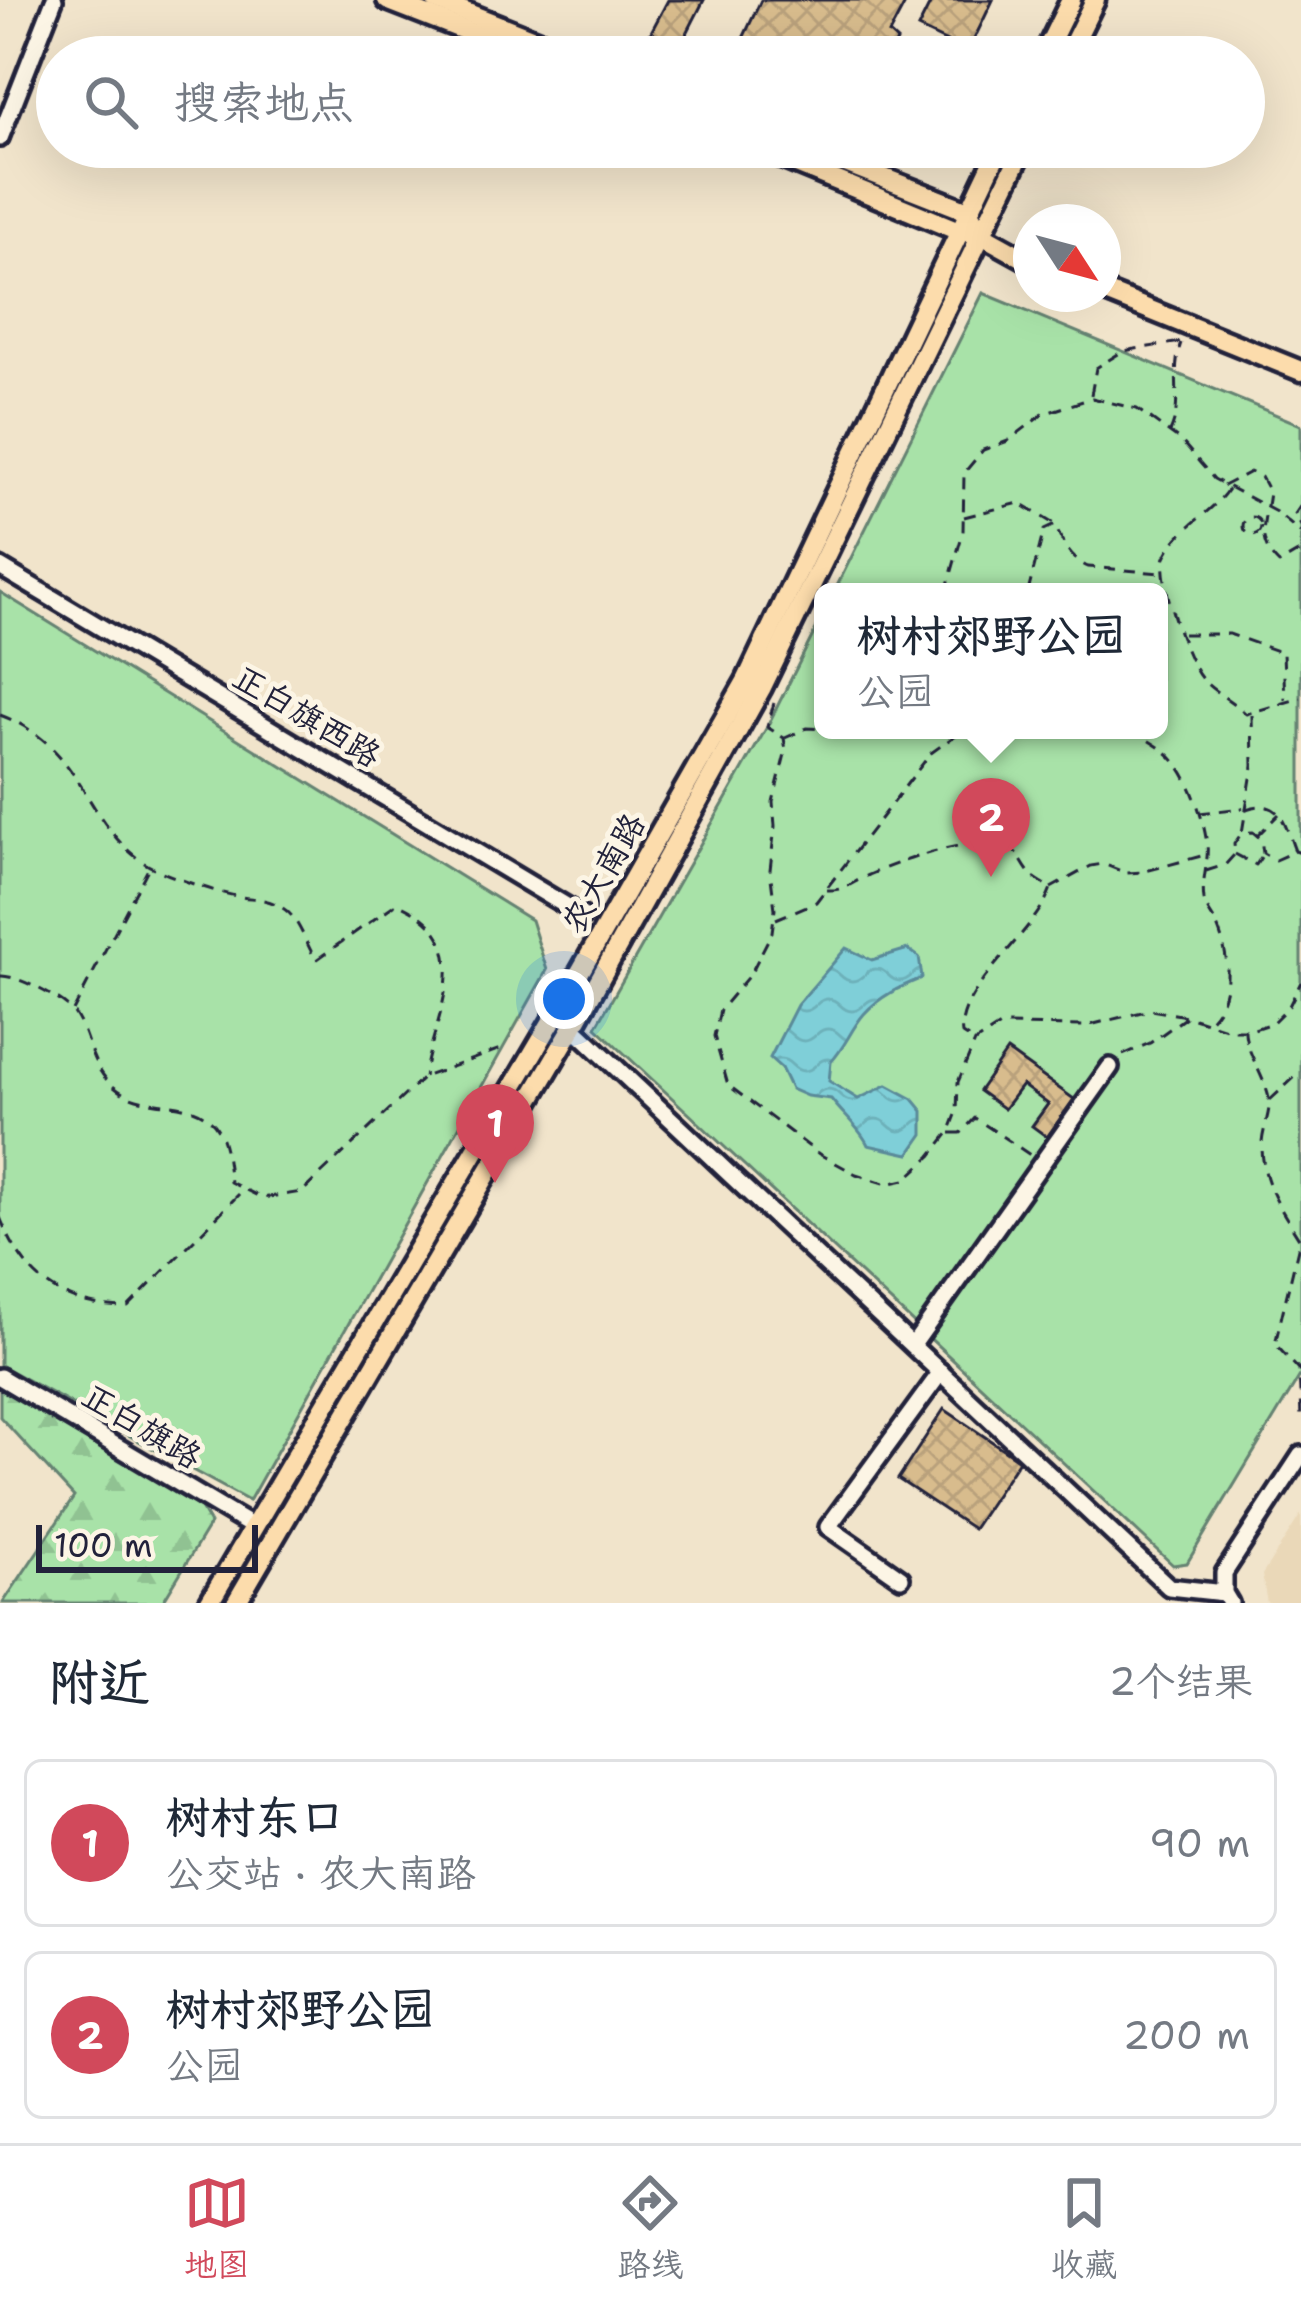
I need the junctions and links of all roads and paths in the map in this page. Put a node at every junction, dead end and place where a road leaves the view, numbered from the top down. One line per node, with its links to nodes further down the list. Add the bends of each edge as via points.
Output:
1 (54, 0): 6 (street)
2 (387, 0): 7 (main road)
3 (435, 0): 8 (main road)
4 (1071, 0): 9 (main road)
5 (1095, 0): 10 (main road)
6 (40, 36)
7 (479, 36)
8 (525, 36)
9 (1053, 36)
10 (1077, 36)
11 (36, 46): 12 (street)
12 (0, 138)
13 (806, 168): 18 (main road)
14 (858, 168): 17 (main road)
15 (990, 168): 17 (main road, 农大南路)
16 (1014, 168): 19 (main road, 农大南路)
17 (968, 212): 18 (main road, 农大南路); 19 (main road)
18 (959, 231): 19 (main road); 88 (main road, 农大南路, via 746,681)
19 (982, 236): 20 (main road); 70 (main road, 农大南路, via 761,689)
20 (1013, 252)
21 (1121, 298): 22 (main road)
22 (1301, 370)
23 (1092, 398): 24 (path, via 1137,409); 24 (path, via 1096,368 1123,351 1181,342); 28 (path, via 1043,414 983,450 964,473)
24 (1170, 432): 25 (path)
25 (1225, 487): 27 (path); 27 (path, via 1250,472 1266,484); 35 (path, via 1216,508 1189,524)
26 (1301, 505): 29 (path)
27 (1268, 507): 30 (path); 33 (path, via 1260,531 1268,551 1279,564)
28 (964, 517): 31 (path, via 1019,503); 36 (path)
29 (1295, 518): 30 (path); 32 (path)
30 (1289, 524): 32 (path)
31 (1055, 525): 35 (path, via 1062,544 1088,567); 37 (path, via 1044,530)
32 (1301, 529)
33 (1301, 551)
34 (0, 567): 63 (street, 正白旗西路)
35 (1162, 573): 38 (path)
36 (949, 583)
37 (1030, 583)
38 (1165, 583)
39 (1168, 592): 40 (path)
40 (1181, 634): 43 (path, via 1229,634 1283,652); 44 (path, via 1205,683)
41 (776, 697): 47 (path, via 767,727)
42 (1301, 698): 43 (path)
43 (1286, 702): 44 (path)
44 (1252, 714): 50 (path)
45 (0, 715): 59 (path, via 49,744 115,836)
46 (814, 728): 47 (path)
47 (784, 738): 64 (path, via 773,802)
48 (950, 739): 62 (path, via 931,753)
49 (1144, 739): 51 (path, via 1171,757)
50 (1245, 808): 51 (path); 52 (path); 53 (path)
51 (1198, 813): 57 (path)
52 (1280, 813): 54 (path); 55 (path)
53 (1242, 833): 54 (path); 58 (path)
54 (1257, 836): 56 (path)
55 (1298, 852): 56 (path, via 1275,860)
56 (1263, 853): 58 (path, via 1256,865)
57 (1207, 854): 60 (path); 61 (path, via 1142,872 1091,866)
58 (1235, 854): 60 (path)
59 (149, 865): 67 (path); 75 (path, via 236,896 266,897 292,916 316,960 397,903 437,927 448,959)
60 (1206, 871): 69 (path, via 1205,907 1218,927 1228,976 1220,1011)
61 (1051, 888): 62 (path, via 1000,843 971,842); 72 (path, via 961,1022 962,1034)
62 (827, 890): 64 (path)
63 (583, 916)
64 (774, 920): 78 (path, via 766,949 720,1010 714,1036 728,1085 818,1154 887,1184 904,1180)
65 (0, 976): 67 (path, via 13,975)
66 (1301, 982): 71 (path, via 1272,1023)
67 (73, 1011): 80 (path, via 111,1084 137,1102 181,1106 212,1120 230,1182)
68 (1187, 1016): 69 (path); 72 (path, via 1150,1010 1086,1026 1001,1025); 74 (path)
69 (1207, 1022): 71 (path)
70 (574, 1027): 83 (street); 92 (main road, 农大南路)
71 (1245, 1030): 77 (path)
72 (975, 1042): 78 (path)
73 (503, 1048): 75 (path)
74 (1110, 1067): 79 (street)
75 (424, 1077): 80 (path, via 302,1192 262,1198)
76 (1301, 1078): 77 (path)
77 (1270, 1100): 82 (path, via 1263,1168)
78 (949, 1133): 79 (path, via 975,1118)
79 (1042, 1163): 83 (street)
80 (244, 1189): 81 (path, via 128,1307 60,1295 30,1272)
81 (0, 1217)
82 (1300, 1240): 86 (path, via 1275,1344 1299,1370)
83 (913, 1345): 84 (street)
84 (941, 1372): 89 (street, via 828,1527); 90 (street, via 1169,1587)
85 (0, 1377): 88 (street, 正白旗路)
86 (1301, 1418)
87 (1301, 1455): 90 (street, via 1223,1573)
88 (253, 1526): 91 (main road, 农大南路)
89 (901, 1578)
90 (1227, 1598)
91 (208, 1603)
92 (236, 1603)

